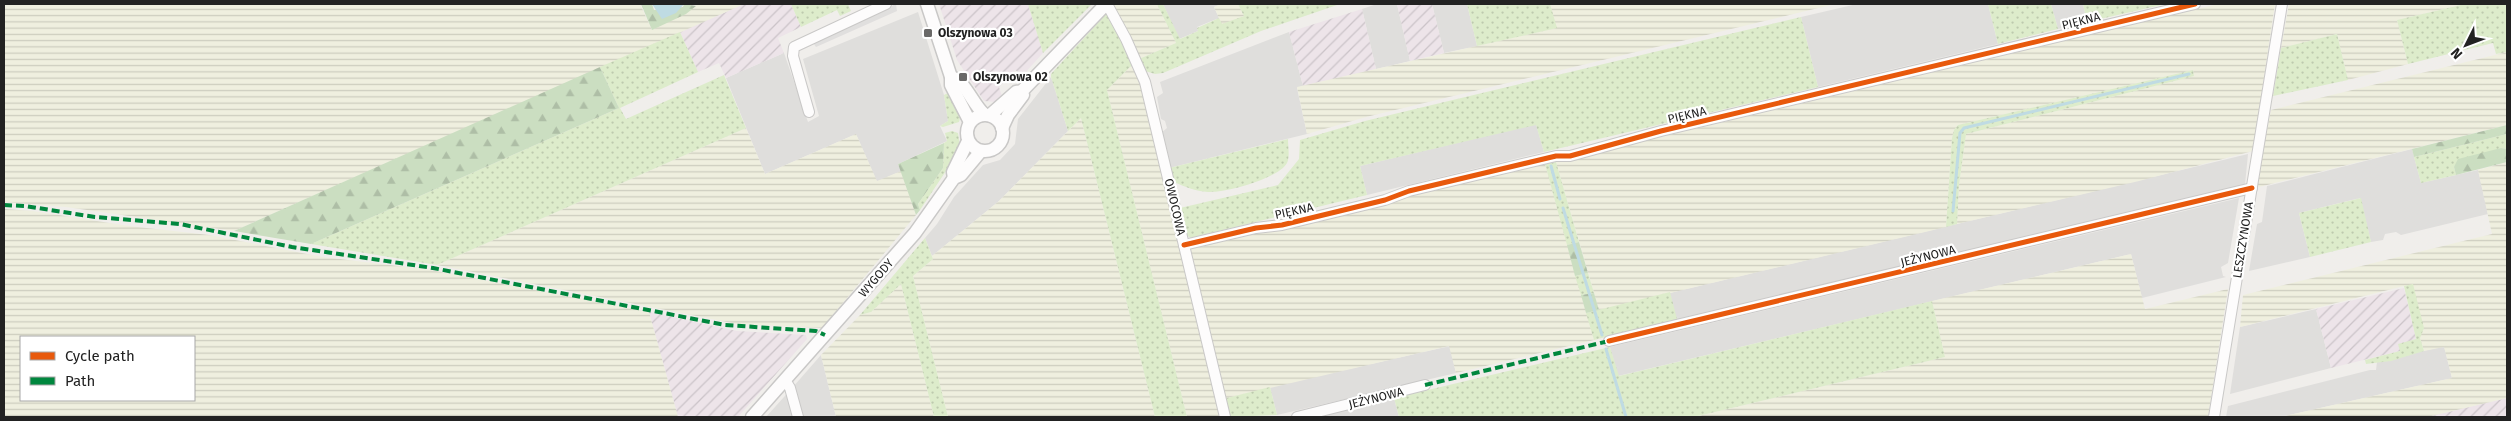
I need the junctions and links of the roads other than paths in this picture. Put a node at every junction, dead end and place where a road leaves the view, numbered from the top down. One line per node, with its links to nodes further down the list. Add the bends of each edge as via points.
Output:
1 (886, 4): 8 (street, via 794,47 793,56)
2 (927, 4): 6 (street)
3 (1106, 4): 7 (street); 16 (street, OWOCOWA, via 1145,82)
4 (2195, 4): 16 (street, PIĘKNA, via 1661,131 1570,156 1556,156 1415,189 1385,200 1282,225)
5 (2282, 4): 15 (street, LESZCZYNOWA)
6 (951, 77): 9 (street, via 958,80 974,104); 10 (street, via 951,85)
7 (1022, 91): 9 (street, via 1016,92); 11 (street, via 1022,97)
8 (809, 112)
9 (987, 115): 10 (street); 11 (street, via 998,120)
10 (970, 122): 12 (street, via 966,132)
11 (1002, 128): 13 (street, via 1002,138 997,146)
12 (968, 141): 13 (street); 14 (street, WYGODY, via 953,172)
13 (981, 151): 14 (street, WYGODY)
14 (954, 178): 18 (street, WYGODY, via 915,233)
15 (2252, 188): 17 (street, JEŻYNOWA); 24 (street, LESZCZYNOWA)
16 (1184, 245): 22 (street, OWOCOWA)
17 (1609, 341)
18 (788, 376): 20 (street, WYGODY); 21 (street)
19 (1425, 385): 23 (street, JEŻYNOWA)
20 (752, 417)
21 (798, 417)
22 (1225, 417)
23 (1297, 417)
24 (2214, 417)

